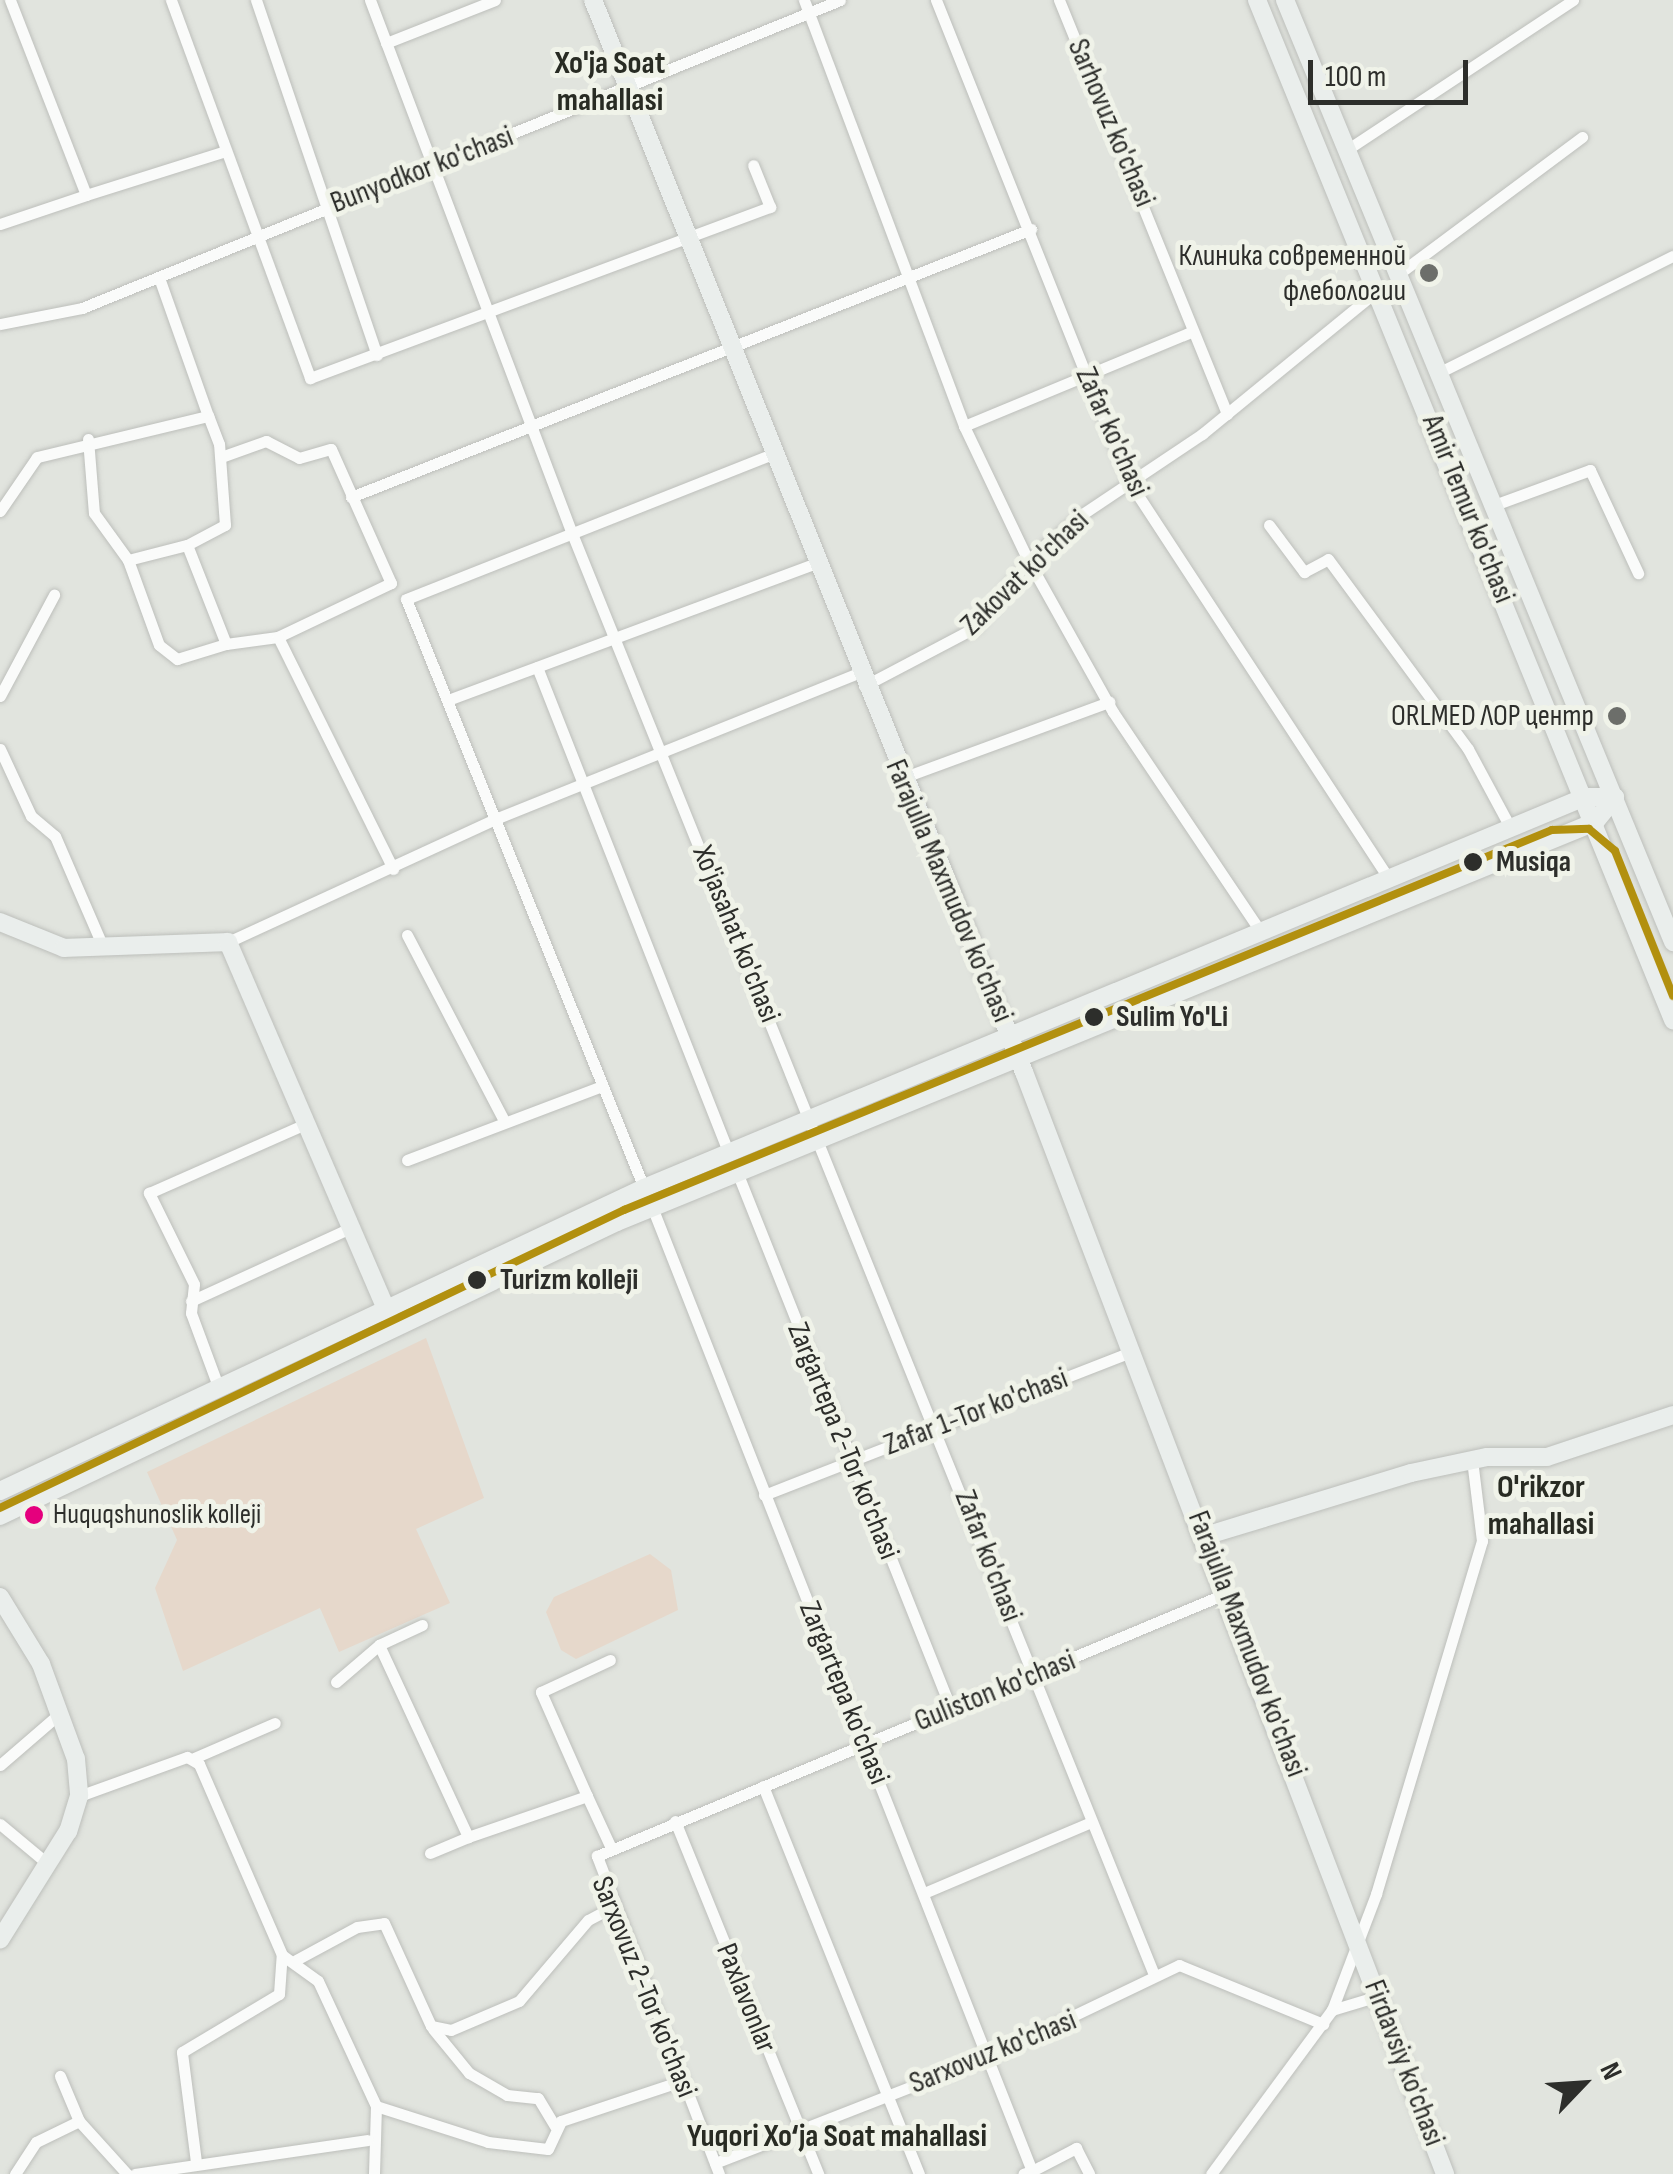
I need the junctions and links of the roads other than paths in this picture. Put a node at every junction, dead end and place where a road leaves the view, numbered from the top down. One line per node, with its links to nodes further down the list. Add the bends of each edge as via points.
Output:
1 (10, 0): 21 (street)
2 (171, 0): 18 (street)
3 (256, 0): 22 (street)
4 (370, 0): 14 (street, Xo'jasahat ko'chasi)
5 (495, 0): 14 (street)
6 (594, 0): 15 (main road, Farajulla Maxmudov ko'chasi)
7 (840, 0): 13 (street, Bunyodkor ko'chasi)
8 (936, 0): 24 (street, Zafar ko'chasi)
9 (1058, 0): 34 (street, Sarhovuz ko'chasi)
10 (1257, 0): 31 (main road, Amir Temur ko'chasi)
11 (1285, 0): 17 (main road, Amir Temur ko'chasi)
12 (1574, 0): 17 (street)
13 (806, 6): 15 (street, Bunyodkor ko'chasi); 30 (street)
14 (386, 43): 20 (street, Xo'jasahat ko'chasi)
15 (628, 90): 20 (street, Bunyodkor ko'chasi); 26 (main road, Farajulla Maxmudov ko'chasi)
16 (1582, 137): 28 (street)
17 (1348, 148): 28 (main road, Amir Temur ko'chasi)
18 (222, 152): 21 (street); 25 (street)
19 (753, 164): 26 (street, via 770,207)
20 (432, 166): 22 (street, Bunyodkor ko'chasi); 32 (street, Xo'jasahat ko'chasi)
21 (86, 195): 23 (street)
22 (330, 205): 25 (street, Bunyodkor ko'chasi); 36 (street)
23 (0, 224)
24 (1030, 228): 30 (street); 38 (street, Zafar ko'chasi)
25 (256, 234): 29 (street, Bunyodkor ko'chasi); 36 (street, via 310,378)
26 (687, 240): 32 (street); 35 (main road, Farajulla Maxmudov ko'chasi)
27 (1673, 256): 37 (street)
28 (1401, 272): 37 (main road, Amir Temur ko'chasi)
29 (158, 278): 33 (street, Bunyodkor ko'chasi, via 82,308); 40 (street)
30 (910, 282): 35 (street); 42 (street)
31 (1378, 289): 39 (street); 70 (main road, Amir Temur ko'chasi)
32 (489, 314): 36 (street); 41 (street, Xo'jasahat ko'chasi)
33 (0, 324)
34 (1192, 332): 38 (street); 39 (street, Sarhovuz ko'chasi)
35 (730, 349): 41 (street); 44 (main road, Farajulla Maxmudov ko'chasi)
36 (378, 355)
37 (1442, 371): 48 (main road, Amir Temur ko'chasi)
38 (1083, 373): 42 (street); 46 (street, Zafar ko'chasi)
39 (1228, 414): 46 (street)
40 (208, 416): 43 (street); 45 (street)
41 (533, 423): 47 (street); 51 (street, Xo'jasahat ko'chasi)
42 (964, 426): 54 (street)
43 (88, 439): 49 (street, via 38,457); 53 (street, via 94,513)
44 (770, 455): 51 (street); 55 (main road, Farajulla Maxmudov ko'chasi)
45 (221, 457): 47 (street, via 266,441 299,458 331,450); 52 (street, via 225,525)
46 (1128, 480): 54 (street, Zakovat ko'chasi); 76 (street, Zafar ko'chasi)
47 (351, 497): 58 (street, via 390,583)
48 (1496, 504): 56 (street, via 1590,470); 71 (main road, Amir Temur ko'chasi)
49 (0, 511)
50 (1269, 525): 74 (street, via 1304,572 1328,559 1468,749)
51 (571, 531): 59 (street, Xo'jasahat ko'chasi); 64 (street, via 406,600)
52 (187, 544): 53 (street); 60 (street)
53 (128, 560): 60 (street, via 167,656)
54 (1028, 560): 62 (street, Zakovat ko'chasi, via 976,627); 65 (street)
55 (813, 564): 59 (street); 62 (main road, Farajulla Maxmudov ko'chasi)
56 (1638, 573)
57 (54, 595): 63 (street)
58 (278, 636): 60 (street); 75 (street)
59 (615, 637): 61 (street); 66 (street, Xo'jasahat ko'chasi)
60 (226, 644)
61 (537, 667): 64 (street); 69 (street)
62 (861, 680): 66 (street); 68 (main road, Farajulla Maxmudov ko'chasi)
63 (0, 696)
64 (448, 700): 72 (street)
65 (1108, 702): 68 (street); 78 (street)
66 (662, 749): 69 (street); 87 (street, Xo'jasahat ko'chasi)
67 (0, 750): 82 (street, via 31,816 54,836)
68 (902, 778): 84 (main road, Farajulla Maxmudov ko'chasi)
69 (582, 784): 72 (street); 91 (street)
70 (1585, 797): 71 (main road); 73 (main road, Amir Temur ko'chasi); 74 (main road)
71 (1615, 797): 73 (main road); 81 (main road, Amir Temur ko'chasi)
72 (495, 819): 75 (street); 86 (street)
73 (1595, 822): 83 (main road, Amir Temur ko'chasi); 85 (main road)
74 (1510, 828): 76 (main road)
75 (393, 870): 80 (street)
76 (1389, 879): 78 (main road)
77 (0, 922): 82 (main road, via 36,941)
78 (1261, 932): 84 (main road)
79 (408, 935): 88 (street)
80 (228, 942): 82 (main road); 89 (main road)
81 (1673, 942)
82 (104, 949)
83 (1673, 1020)
84 (1008, 1035): 85 (main road, Farajulla Maxmudov ko'chasi); 87 (main road)
85 (1018, 1058): 90 (main road); 100 (main road, Farajulla Maxmudov ko'chasi)
86 (602, 1086): 88 (street); 94 (street)
87 (811, 1118): 90 (street, Xo'jasahat ko'chasi); 91 (main road)
88 (502, 1119): 92 (street)
89 (308, 1123): 96 (main road); 97 (street, via 149,1193 194,1284)
90 (819, 1138): 93 (main road); 103 (street, Zafar ko'chasi)
91 (729, 1154): 94 (main road)
92 (407, 1160)
93 (737, 1172): 95 (main road); 104 (street, Zargartepa 2-Tor ko'chasi)
94 (644, 1188): 98 (main road)
95 (652, 1207): 99 (main road); 107 (street, Zargartepa ko'chasi)
96 (353, 1227): 97 (street); 98 (main road)
97 (191, 1300): 101 (street)
98 (384, 1305): 99 (main road); 101 (main road)
99 (396, 1324): 108 (main road)
100 (1133, 1351): 103 (street, Zafar 1-Tor ko'chasi); 109 (main road, Farajulla Maxmudov ko'chasi)
101 (218, 1386): 106 (main road)
102 (1673, 1415): 105 (main road, via 1547,1456)
103 (938, 1427): 104 (street, Zafar 1-Tor ko'chasi); 115 (street, Zafar ko'chasi)
104 (848, 1460): 107 (street, Zafar 1-Tor ko'chasi); 117 (street, Zargartepa 2-Tor ko'chasi)
105 (1472, 1460): 109 (main road); 136 (street, via 1482,1541 1414,1778)
106 (0, 1492)
107 (764, 1494): 120 (street, Zargartepa ko'chasi)
108 (0, 1516)
109 (1206, 1536): 110 (main road, Farajulla Maxmudov ko'chasi)
110 (1227, 1592): 115 (street, Guliston ko'chasi); 136 (main road, Farajulla Maxmudov ko'chasi)
111 (0, 1597): 118 (main road)
112 (422, 1624): 113 (street)
113 (380, 1645): 116 (street); 129 (street)
114 (610, 1660): 125 (street, via 540,1692)
115 (1035, 1675): 117 (street, Guliston ko'chasi); 127 (street, Zafar ko'chasi)
116 (336, 1682)
117 (951, 1709): 120 (street, Guliston ko'chasi)
118 (59, 1714): 122 (street); 124 (main road)
119 (275, 1724): 121 (street)
120 (865, 1745): 123 (street, Guliston ko'chasi); 134 (street, Zargartepa ko'chasi)
121 (194, 1758): 124 (street); 139 (street)
122 (0, 1765)
123 (763, 1786): 126 (street, Guliston ko'chasi); 149 (street)
124 (79, 1796): 133 (main road)
125 (587, 1796): 129 (street); 130 (street)
126 (675, 1821): 130 (street, Guliston ko'chasi); 153 (street, Paxlavonlar)
127 (1091, 1822): 134 (street); 141 (street, Zafar ko'chasi)
128 (0, 1824): 133 (street)
129 (468, 1836): 131 (street)
130 (611, 1848): 132 (street, Guliston ko'chasi)
131 (430, 1853)
132 (597, 1856): 135 (street, Sarxovuz 2-Tor ko'chasi)
133 (48, 1864): 137 (main road)
134 (924, 1894): 146 (street, Zargartepa ko'chasi)
135 (610, 1908): 145 (street, via 588,1920 519,2000 451,2030); 148 (street, Sarxovuz 2-Tor ko'chasi)
136 (1356, 1930): 138 (main road, Farajulla Maxmudov ko'chasi); 143 (street)
137 (0, 1940)
138 (1362, 1952): 142 (main road, Firdavsiy ko'chasi)
139 (282, 1956): 140 (street); 155 (street, via 280,1994 182,2052)
140 (296, 1960): 145 (street, via 357,1927 384,1923); 150 (street, via 318,1981)
141 (1154, 1975): 144 (street, via 1179,1965); 146 (street, Sarxovuz ko'chasi)
142 (1378, 1996): 143 (street); 166 (main road, Firdavsiy ko'chasi)
143 (1332, 2010): 144 (street)
144 (1323, 2024): 165 (street)
145 (431, 2026): 152 (street, via 469,2073 507,2095 538,2098)
146 (987, 2057): 149 (street, Sarxovuz ko'chasi); 157 (street, Zargartepa ko'chasi)
147 (60, 2076): 151 (street)
148 (681, 2081): 152 (street); 156 (street, Sarxovuz 2-Tor ko'chasi)
149 (887, 2096): 153 (street, Sarxovuz ko'chasi); 163 (street)
150 (376, 2106): 152 (street, via 537,2149 553,2144); 154 (street)
151 (79, 2121): 158 (street, via 36,2142); 159 (street)
152 (555, 2126)
153 (799, 2128): 156 (street, Sarxovuz ko'chasi); 162 (street, Paxlavonlar)
154 (368, 2140): 155 (street); 161 (street)
155 (196, 2162): 160 (street)
156 (717, 2168)
157 (1028, 2172): 164 (street, via 1076,2148)
158 (15, 2174)
159 (126, 2174)
160 (135, 2174)
161 (374, 2174)
162 (818, 2174)
163 (919, 2174)
164 (1089, 2174)
165 (1210, 2174)
166 (1445, 2174)

